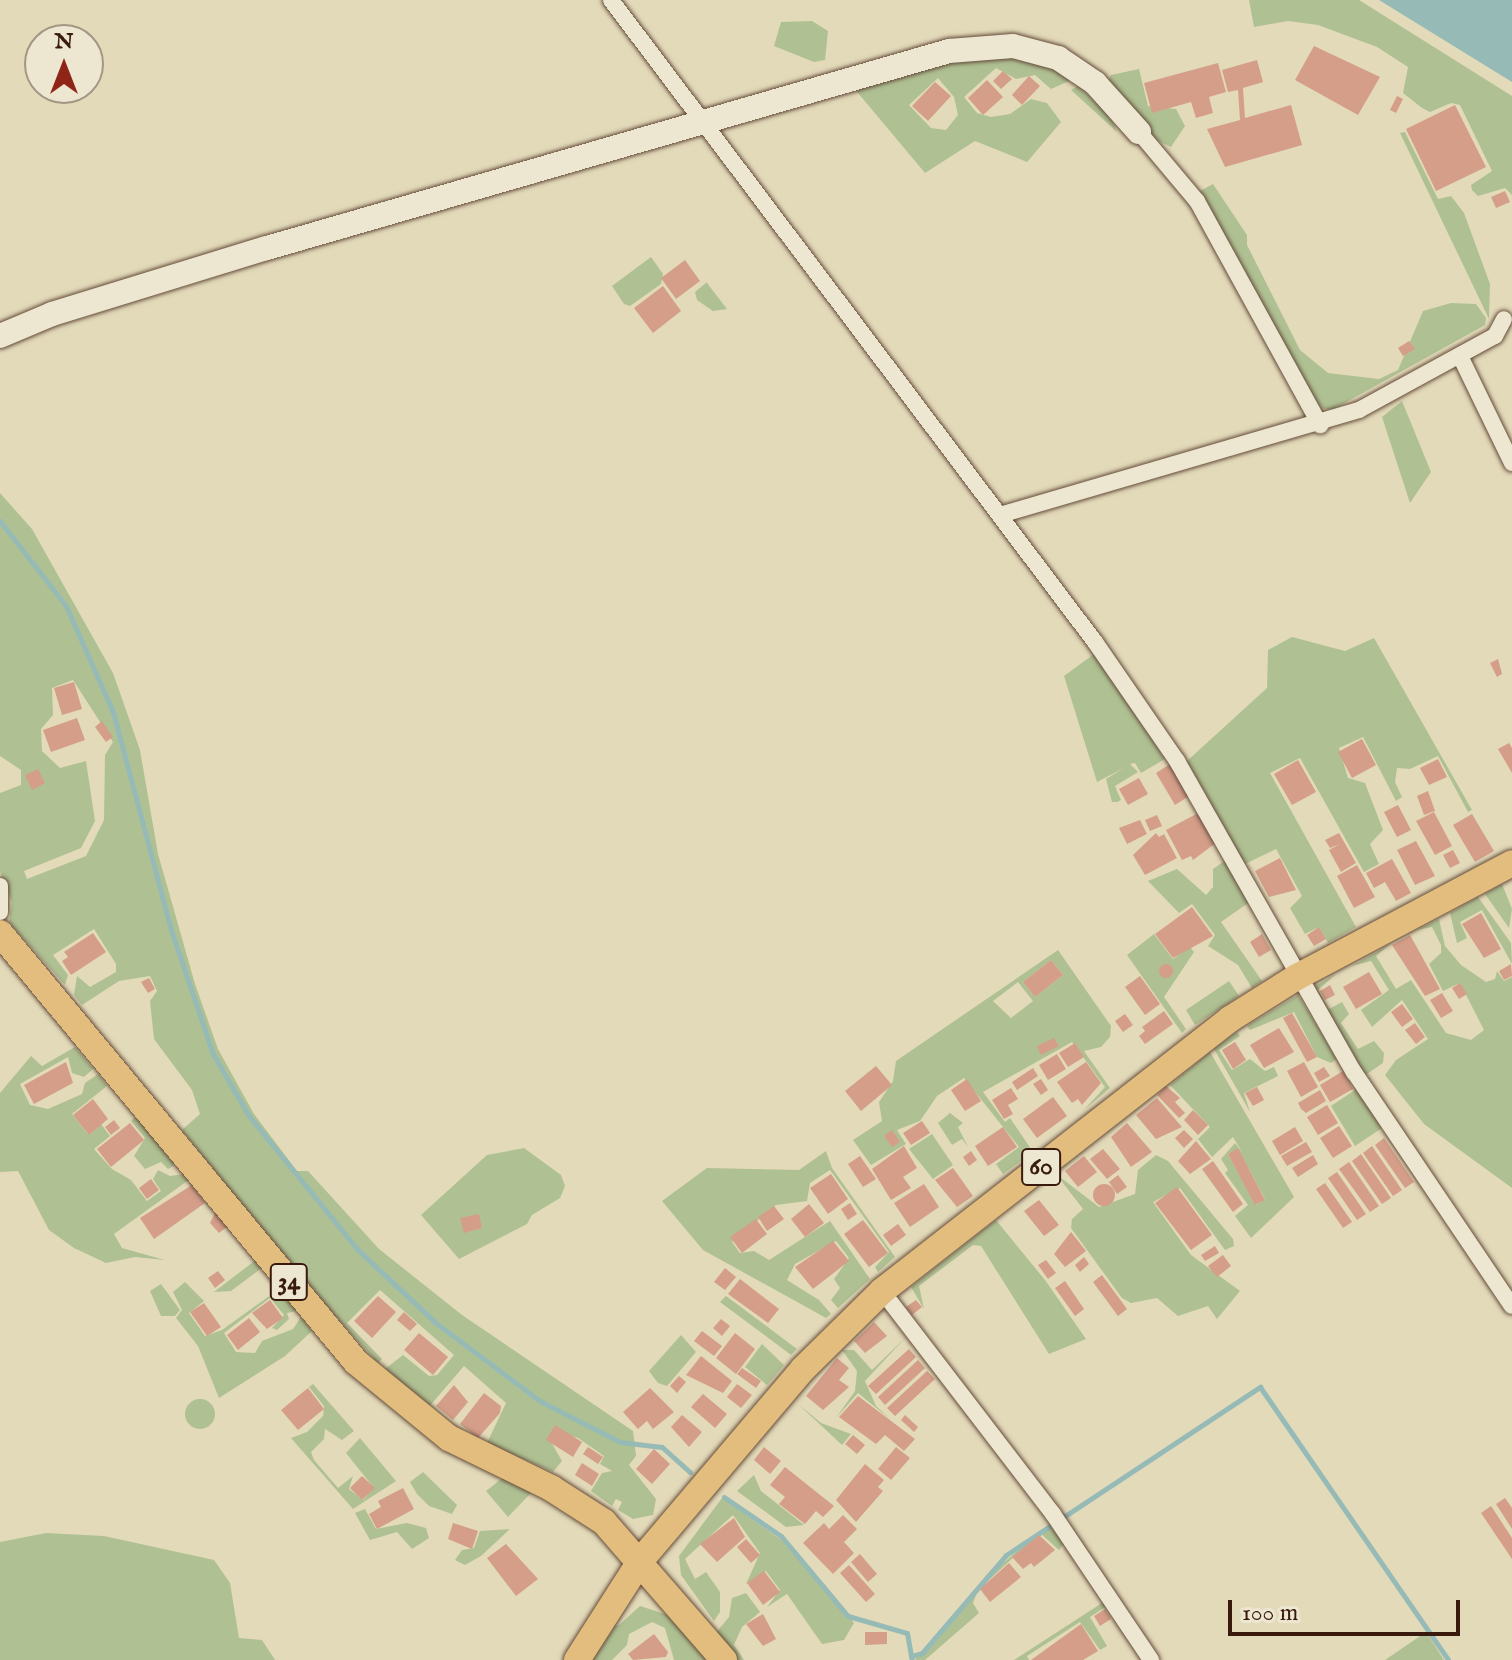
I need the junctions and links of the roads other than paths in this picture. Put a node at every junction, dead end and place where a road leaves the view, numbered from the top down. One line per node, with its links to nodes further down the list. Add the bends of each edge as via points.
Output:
1 (611, 0): 2 (street)
2 (706, 123): 3 (street, via 949,51 988,46 1040,51 1068,64 1095,83); 5 (street, via 267,248 52,314); 9 (street)
3 (1139, 132): 7 (street, via 1197,201)
4 (1504, 319): 6 (street, via 1495,336)
5 (0, 336)
6 (1460, 356): 7 (street); 8 (street)
7 (1320, 425): 9 (street)
8 (1512, 463)
9 (1000, 515): 14 (street, via 1177,761)
10 (1512, 863): 14 (main road, 60)
11 (0, 886): 12 (street)
12 (0, 912)
13 (0, 933): 17 (main road, 34, via 356,1362 449,1438 581,1506)
14 (1297, 977): 15 (main road, 60, via 1188,1050); 16 (street, via 1390,1128)
15 (882, 1291): 17 (main road, 60, via 803,1369); 20 (street, via 1053,1514)
16 (1512, 1306)
17 (641, 1560): 18 (main road); 19 (main road, 34)
18 (577, 1660)
19 (724, 1660)
20 (1151, 1660)

